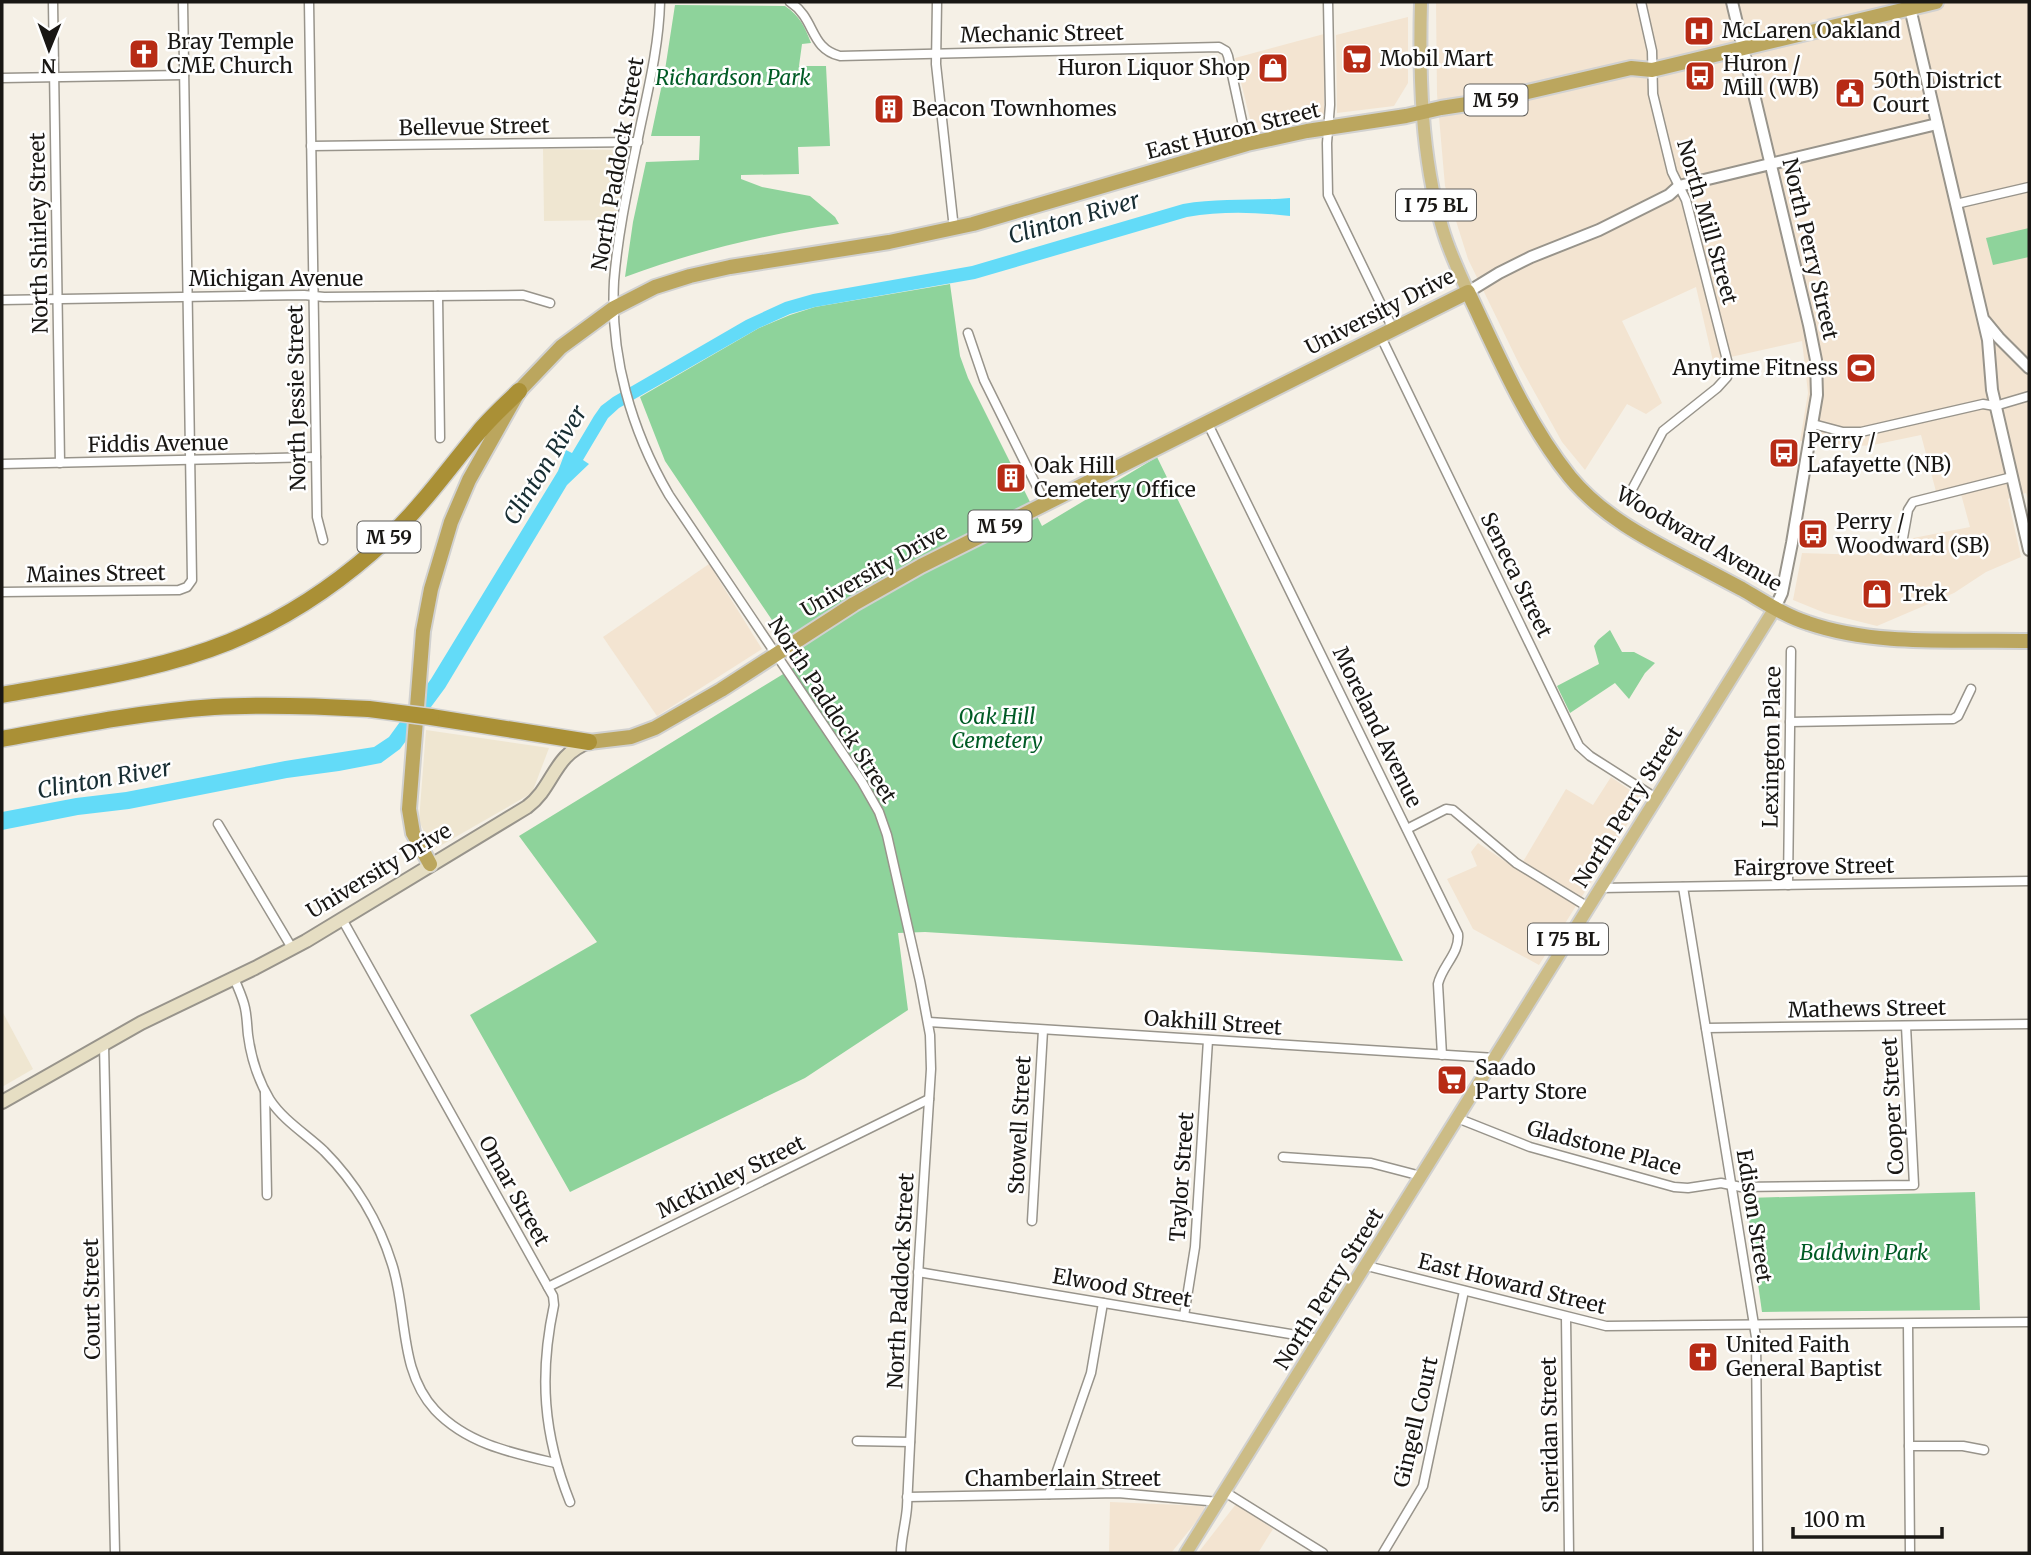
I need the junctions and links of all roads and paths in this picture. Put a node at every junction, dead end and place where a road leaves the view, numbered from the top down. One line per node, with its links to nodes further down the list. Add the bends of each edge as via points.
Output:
1 (53, 2): 17 (street, North Shirley Street)
2 (183, 2): 16 (street)
3 (309, 2): 24 (street, North Jessie Street)
4 (660, 2): 22 (street, North Paddock Street)
5 (790, 2): 14 (street, Mechanic Street, via 804,14 819,44 830,53)
6 (937, 2): 14 (street)
7 (1328, 2): 21 (street, Seneca Street)
8 (1421, 2): 19 (main road, Woodward Avenue / I 75 BL)
9 (1641, 2): 15 (street, North Mill Street)
10 (1732, 2): 13 (street, North Perry Street)
11 (1936, 2): 12 (highway, M 59)
12 (1909, 5): 13 (highway, East Huron Street / M 59); 20 (street)
13 (1743, 48): 15 (highway, East Huron Street / M 59); 25 (street, North Perry Street)
14 (936, 54): 23 (street, Mechanic Street, via 1219,47 1228,56); 29 (street)
15 (1652, 70): 19 (highway, East Huron Street / M 59, via 1631,68); 26 (street, North Mill Street, via 1653,94)
16 (184, 75): 17 (street); 33 (street)
17 (54, 77): 18 (street); 34 (street, North Shirley Street)
18 (2, 78)
19 (1423, 113): 21 (highway, East Huron Street / M 59); 30 (main road, Woodward Avenue / I 75 BL, via 1437,209)
20 (1937, 124): 25 (street, University Drive); 28 (street)
21 (1328, 128): 23 (highway, East Huron Street / M 59); 39 (street, Seneca Street, via 1329,198)
22 (638, 142): 24 (street, Bellevue Street); 37 (street, North Paddock Street, via 619,239)
23 (1247, 144): 29 (highway, East Huron Street / M 59)
24 (312, 146): 31 (street, North Jessie Street)
25 (1771, 164): 26 (street, University Drive); 46 (street, North Perry Street, via 1814,348 1818,386)
26 (1679, 186): 30 (street, University Drive, via 1600,230 1531,257); 53 (street, North Mill Street, via 1729,372 1717,388 1663,431)
27 (2029, 187): 28 (street)
28 (1956, 204): 38 (street)
29 (954, 229): 37 (highway, East Huron Street / M 59, via 690,276)
30 (1468, 292): 39 (highway, University Drive / M 59); 59 (highway, Woodward Avenue / I 75 BL, via 1529,417 1572,479 1606,513)
31 (313, 296): 32 (street, Michigan Avenue); 33 (street, Michigan Avenue); 48 (street, North Jessie Street)
32 (438, 296): 36 (street, Michigan Avenue, via 523,295); 47 (street)
33 (188, 297): 34 (street, Michigan Avenue); 49 (street)
34 (58, 299): 35 (street, Michigan Avenue); 50 (street, North Shirley Street)
35 (2, 300)
36 (550, 303)
37 (614, 308): 42 (highway, M 59, via 561,347); 62 (street, North Paddock Street, via 622,382 645,448 669,495)
38 (1982, 316): 41 (street); 44 (street)
39 (1387, 332): 45 (highway, University Drive / M 59); 68 (street, Seneca Street, via 1579,746)
40 (968, 333): 54 (street, via 984,380)
41 (2029, 368)
42 (519, 391): 64 (highway, M 59, via 387,538 303,604 227,643 164,663); 71 (highway, via 451,522 426,611 410,818)
43 (2029, 396): 44 (street)
44 (1995, 406): 46 (street, via 1983,404 1861,432); 52 (street)
45 (1207, 422): 54 (highway, University Drive / M 59); 70 (street, Moreland Avenue)
46 (1814, 424): 59 (street, North Perry Street, via 1787,570)
47 (440, 438)
48 (316, 457): 49 (street, Fiddis Avenue); 55 (street, North Jessie Street, via 317,517)
49 (191, 461): 50 (street, Fiddis Avenue); 58 (street, Maines Street, via 189,585 179,590)
50 (60, 463): 51 (street, Fiddis Avenue)
51 (2, 464)
52 (2012, 477): 56 (street, via 1913,502); 57 (street)
53 (1628, 497)
54 (1045, 503): 62 (highway, University Drive / M 59, via 899,578)
55 (323, 540)
56 (1901, 549)
57 (2029, 550)
58 (2, 592)
59 (1775, 608): 60 (highway, Woodward Avenue / I 75 BL, via 1808,624 1885,638); 68 (main road, North Perry Street / I 75 BL)
60 (2029, 641)
61 (1791, 651): 65 (street, Lexington Place)
62 (775, 653): 67 (highway, University Drive / M 59, via 655,728 631,737); 80 (street, North Paddock Street, via 880,812)
63 (1971, 689): 65 (street, via 1953,719)
64 (2, 695)
65 (1790, 722): 73 (street, Lexington Place)
66 (2, 739): 67 (highway, M 59, bridge, via 123,717 275,705 431,716)
67 (589, 742): 71 (main road, University Drive, via 565,756 527,807)
68 (1656, 798): 75 (main road, North Perry Street / I 75 BL)
69 (218, 824): 78 (street)
70 (1407, 829): 76 (street, via 1446,809 1453,810 1514,862); 87 (street, Moreland Avenue, via 1459,936 1438,984)
71 (430, 864): 77 (main road, University Drive)
72 (2029, 881): 73 (street, Fairgrove Street)
73 (1788, 885): 74 (street, Fairgrove Street)
74 (1684, 887): 75 (street, Fairgrove Street); 83 (street, Edison Street)
75 (1600, 888): 76 (main road, North Perry Street / I 75 BL)
76 (1588, 907): 88 (main road, North Perry Street / I 75 BL)
77 (342, 919): 78 (main road, University Drive); 101 (street, Omar Street)
78 (292, 948): 79 (main road, University Drive)
79 (234, 978): 86 (main road, University Drive); 89 (street, via 245,1006 253,1063)
80 (929, 1022): 84 (street, Oakhill Street); 90 (street, North Paddock Street)
81 (2029, 1024): 82 (street, Mathews Street)
82 (1906, 1026): 83 (street, Mathews Street); 96 (street, Cooper Street)
83 (1706, 1028): 95 (street, Edison Street)
84 (1043, 1030): 85 (street, Oakhill Street); 98 (street, Stowell Street)
85 (1208, 1040): 87 (street, Oakhill Street); 104 (street, Taylor Street, via 1195,1247)
86 (104, 1044): 91 (main road, University Drive); 120 (street, Court Street)
87 (1442, 1055): 88 (street, Oakhill Street)
88 (1495, 1058): 92 (main road, North Perry Street / I 75 BL)
89 (265, 1090): 97 (street); 114 (street, via 279,1111 336,1165 372,1216 396,1279 411,1368 429,1403 480,1441)
90 (929, 1099): 100 (street, North Paddock Street); 101 (street, McKinley Street)
91 (2, 1102)
92 (1457, 1118): 94 (main road, North Perry Street / I 75 BL); 95 (street, Gladstone Place, via 1530,1147 1669,1186)
93 (1283, 1157): 94 (street, via 1371,1163)
94 (1421, 1176): 99 (main road, North Perry Street / I 75 BL)
95 (1731, 1185): 96 (street, Gladstone Place); 108 (street, Edison Street)
96 (1914, 1185)
97 (267, 1195)
98 (1032, 1221)
99 (1367, 1266): 102 (street, East Howard Street); 109 (main road, North Perry Street / I 75 BL)
100 (918, 1272): 103 (street, Elwood Street); 111 (street, North Paddock Street)
101 (548, 1287): 114 (street, Omar Street, via 554,1302 544,1389)
102 (1464, 1291): 105 (street, East Howard Street); 123 (street, Gingell Court, via 1423,1486)
103 (1103, 1303): 104 (street, Elwood Street); 115 (street, via 1091,1373)
104 (1184, 1316): 109 (street, Elwood Street)
105 (1566, 1317): 108 (street, East Howard Street, via 1611,1326); 124 (street, Sheridan Street)
106 (2029, 1322): 107 (street, East Howard Street)
107 (1908, 1324): 108 (street, East Howard Street); 112 (street)
108 (1754, 1325): 125 (street, Edison Street)
109 (1320, 1339): 117 (main road, North Perry Street / I 75 BL)
110 (857, 1441): 111 (street)
111 (910, 1442): 116 (street, North Paddock Street)
112 (1909, 1446): 113 (street); 126 (street)
113 (1984, 1450)
114 (555, 1463): 118 (street, Omar Street)
115 (1049, 1494): 116 (street, Chamberlain Street); 117 (street, Chamberlain Street)
116 (907, 1497): 119 (street, North Paddock Street)
117 (1222, 1497): 121 (main road, North Perry Street / I 75 BL); 122 (street, Chamberlain Street)
118 (570, 1502)
119 (900, 1552)
120 (115, 1553)
121 (1186, 1553)
122 (1323, 1553)
123 (1383, 1553)
124 (1569, 1553)
125 (1758, 1553)
126 (1910, 1553)

